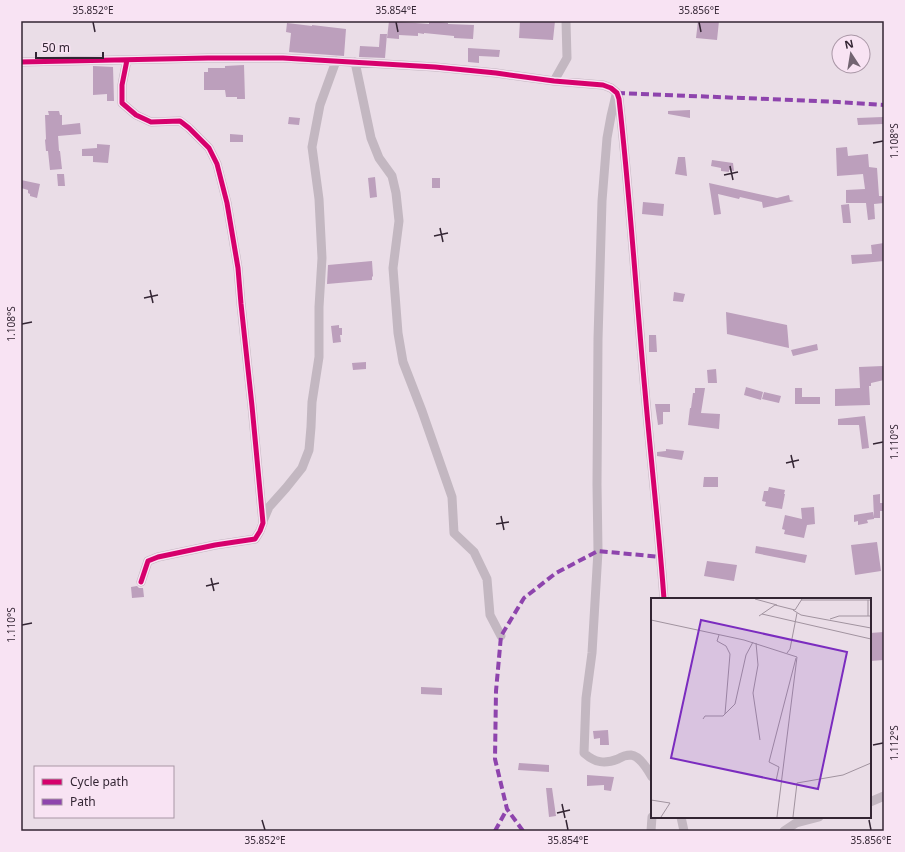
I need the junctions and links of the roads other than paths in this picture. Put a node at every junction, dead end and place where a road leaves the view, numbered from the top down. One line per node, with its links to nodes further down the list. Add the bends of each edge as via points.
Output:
1 (566, 21): 6 (street, via 567,58)
2 (127, 60): 3 (street, via 283,58); 4 (street); 8 (street, via 122,85 122,103 136,115 151,122 180,121 209,148 217,164 227,203 238,268)
3 (336, 61): 5 (street); 8 (street, via 320,105 312,147 319,199 322,258 319,357 312,402 309,450 302,468 269,507)
4 (21, 62)
5 (355, 62): 6 (street, via 442,67); 11 (street, via 371,138 379,158 392,176 396,193 399,221 393,268 403,362 452,497 454,533 474,552 487,579 490,615)
6 (554, 81): 7 (street, via 603,85)
7 (617, 93): 10 (street); 12 (street, via 607,138 602,201 598,339 598,551 584,753 595,761 603,762 630,755 639,760)
8 (263, 523): 9 (street, via 255,539 215,545 148,561)
9 (141, 582)
10 (664, 598)
11 (501, 636)
12 (651, 775)
13 (884, 796): 14 (street)
14 (871, 802)
15 (652, 818): 18 (street)
16 (681, 818): 19 (street)
17 (815, 818): 20 (street, via 796,823)
18 (651, 831)
19 (684, 831)
20 (784, 831)

